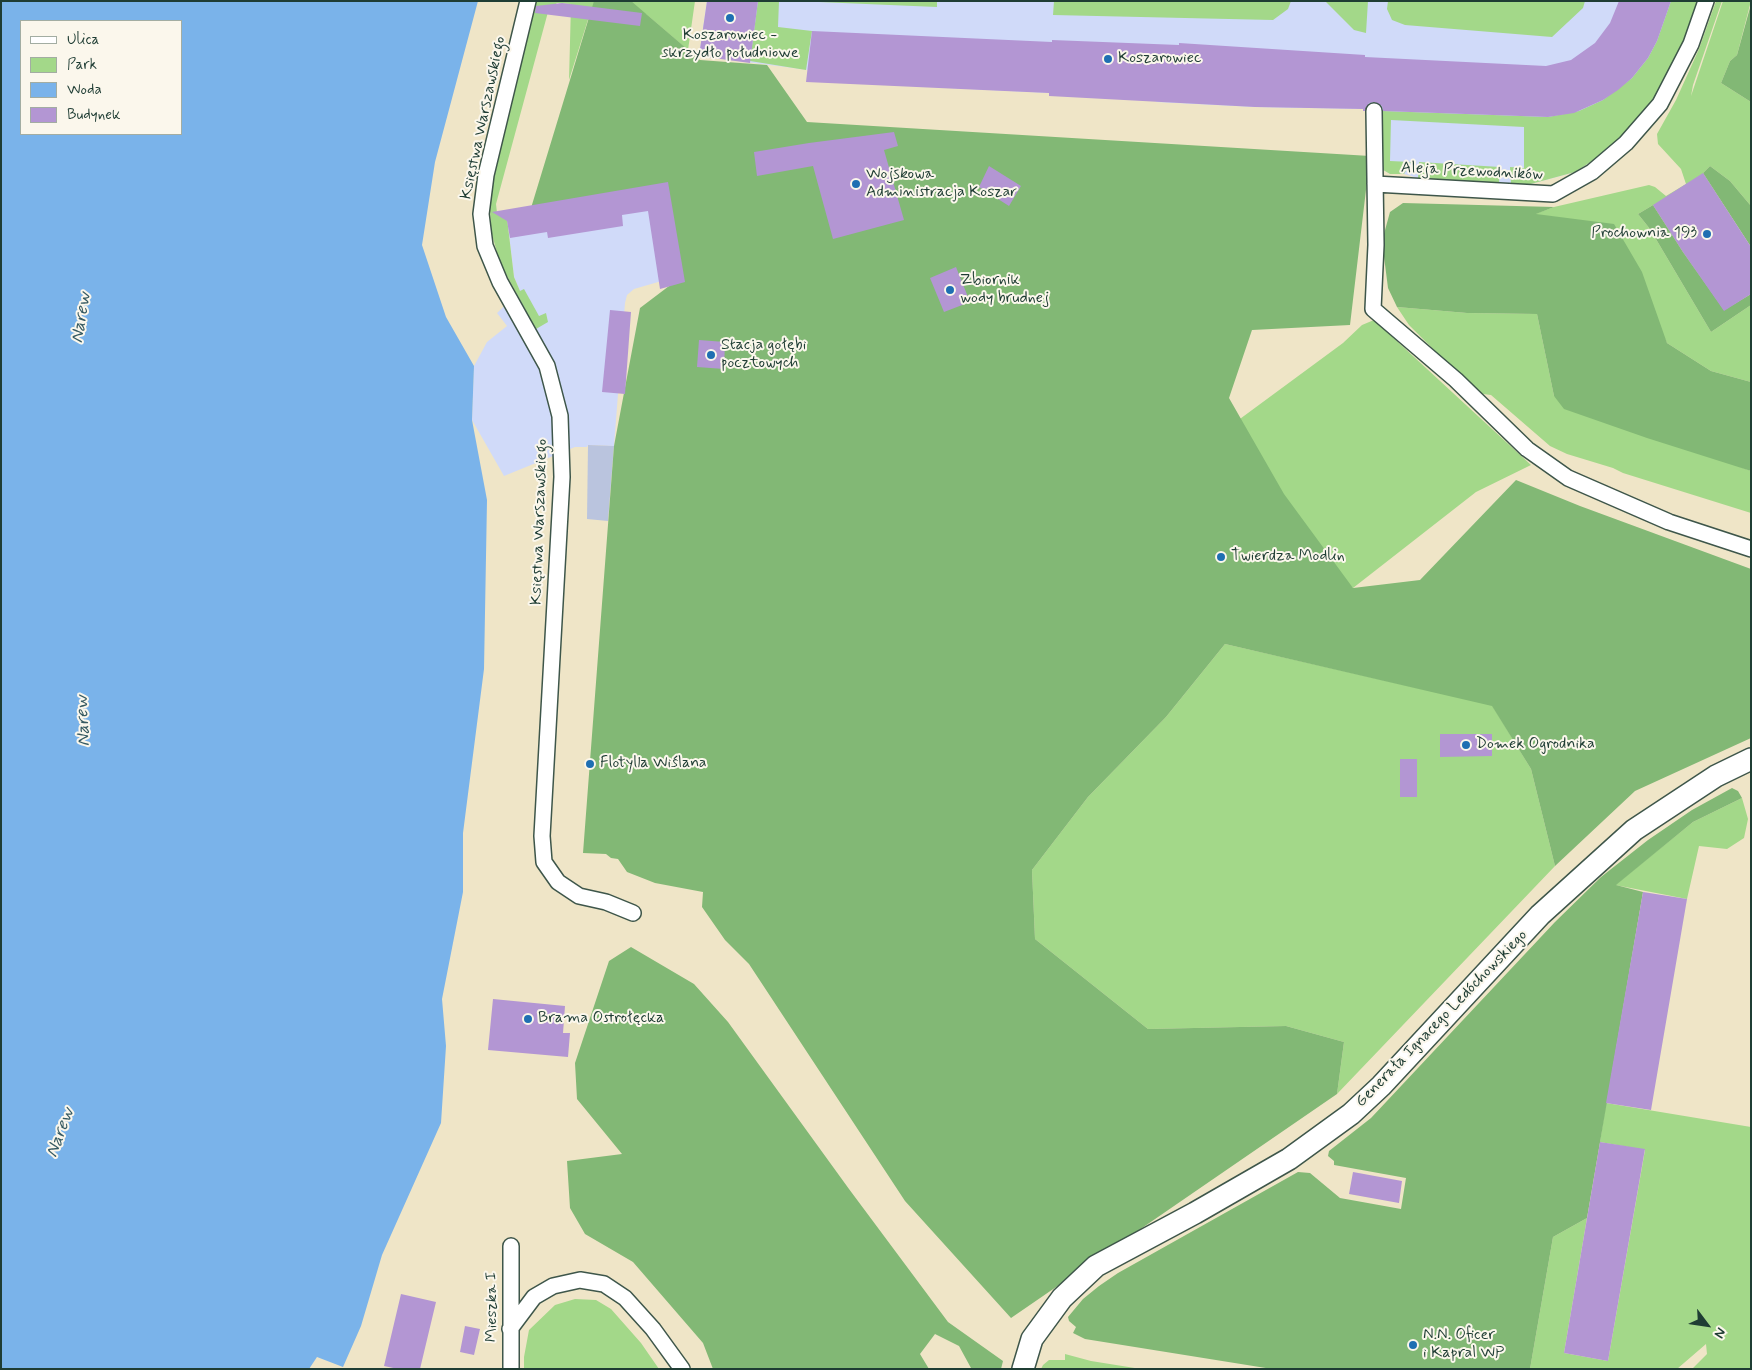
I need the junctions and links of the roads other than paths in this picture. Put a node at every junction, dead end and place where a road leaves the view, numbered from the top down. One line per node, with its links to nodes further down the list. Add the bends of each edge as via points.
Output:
1 (528, 1): 7 (street, Księstwa Warszawskiego, via 486,175 481,214 485,246 500,282 547,366 560,416 562,477 542,836 544,862 558,882 579,896)
2 (1706, 1): 4 (street, Aleja Przewodników, via 1691,44 1660,104 1626,143 1592,172 1553,194)
3 (1374, 111): 4 (street)
4 (1375, 184): 5 (street, via 1373,309 1456,380 1527,449 1568,478 1669,522)
5 (1751, 549)
6 (1751, 759): 12 (street, Generała Ignacego Ledóchowskiego, via 1716,776 1634,830 1540,915 1351,1114 1289,1159 1096,1266 1062,1298 1032,1339)
7 (633, 913)
8 (511, 1246): 9 (street, Mieszka I)
9 (510, 1329): 10 (street, Mieszka I); 11 (street, via 534,1298 553,1286 580,1280 604,1284 626,1298)
10 (510, 1369)
11 (682, 1369)
12 (1023, 1369)

